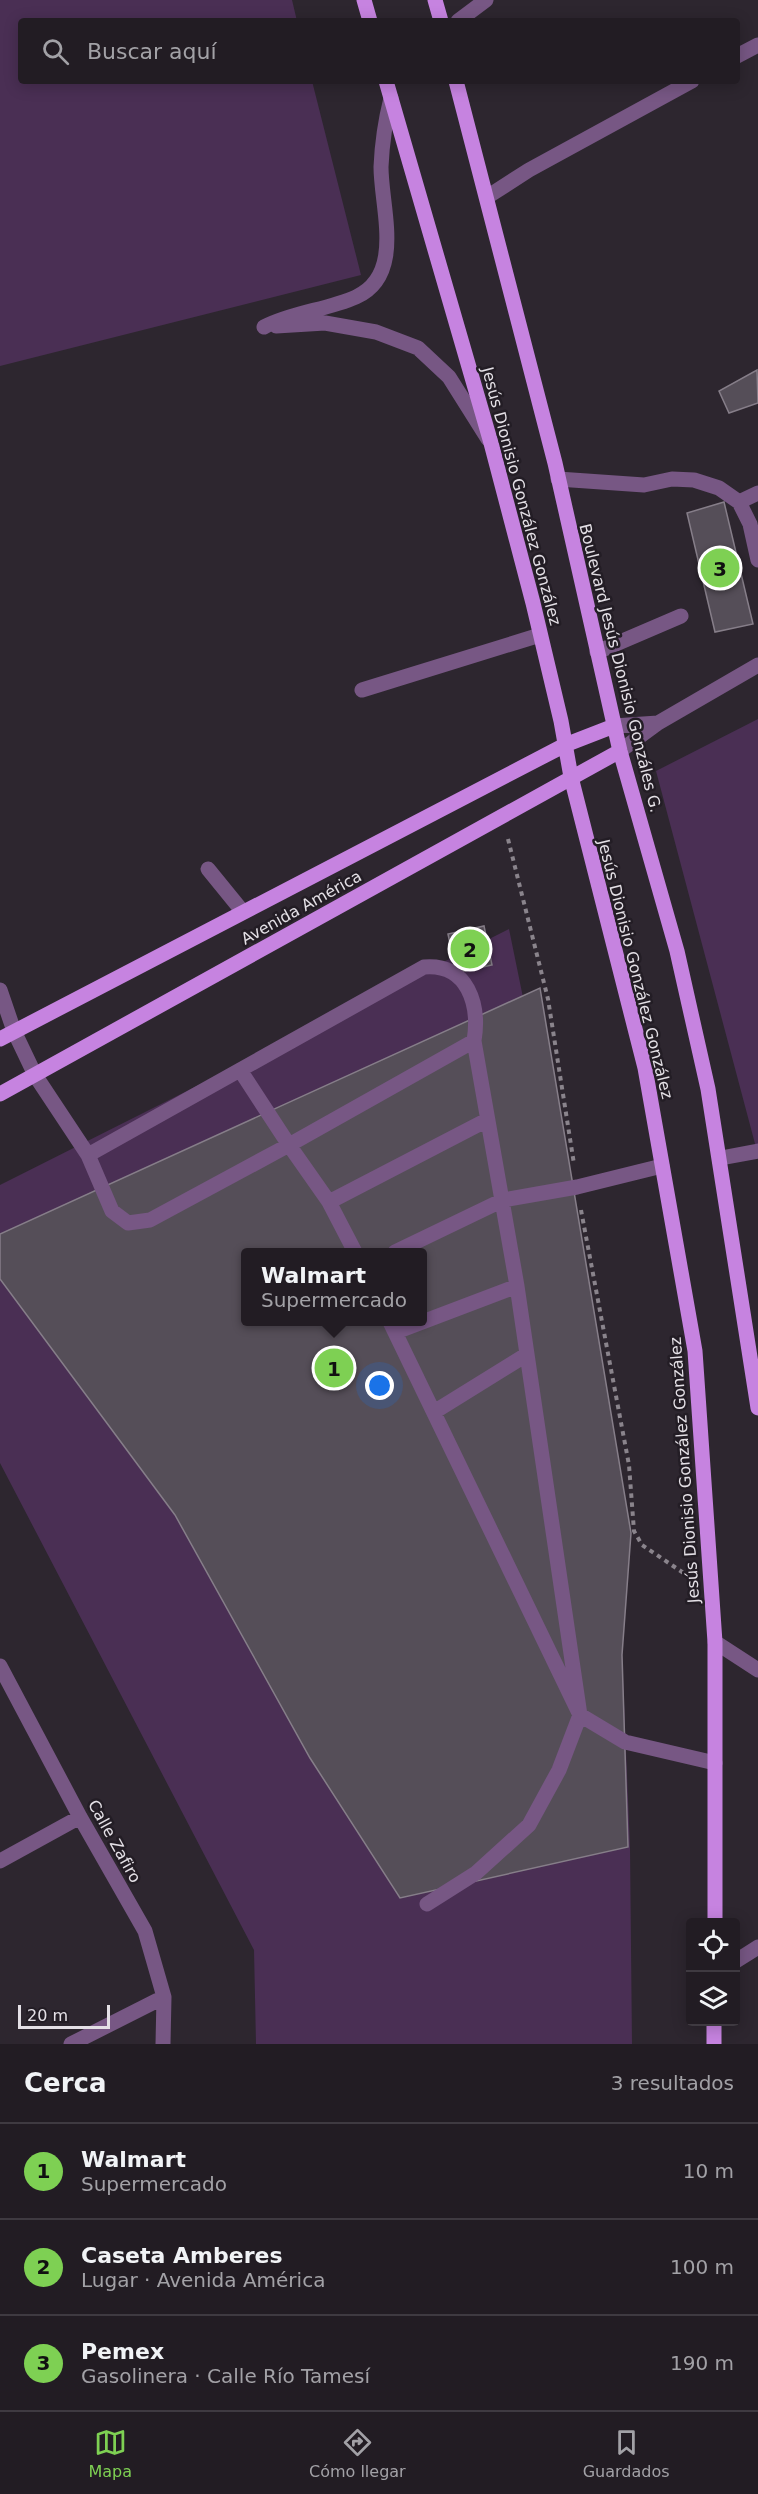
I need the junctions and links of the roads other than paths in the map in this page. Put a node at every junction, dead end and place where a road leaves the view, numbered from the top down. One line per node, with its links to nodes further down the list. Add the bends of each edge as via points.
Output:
1 (364, 0): 4 (main road)
2 (435, 0): 5 (main road)
3 (486, 0): 6 (street)
4 (369, 18)
5 (440, 18)
6 (462, 18)
7 (758, 45): 8 (street)
8 (740, 54)
9 (387, 84): 12 (main road, Jesús Dionisio González González)
10 (457, 84): 13 (main road, Boulevard Jesús Dionisio Gonzáles G.)
11 (687, 84): 13 (street)
12 (391, 99): 14 (main road, Jesús Dionisio González González); 14 (street, via 383,130 381,168 387,245 380,277 357,297 264,327 325,323 376,332 418,348 449,377)
13 (487, 197): 15 (main road, Boulevard Jesús Dionisio Gonzáles G.)
14 (491, 443): 20 (main road, Jesús Dionisio González González)
15 (558, 479): 17 (street, via 644,485 672,479 694,480 719,488); 21 (main road, Boulevard Jesús Dionisio Gonzáles G.)
16 (758, 493): 17 (street)
17 (739, 502): 18 (street, via 750,524)
18 (758, 560)
19 (681, 616): 21 (street)
20 (540, 635): 23 (street); 26 (main road, Jesús Dionisio González González)
21 (597, 652): 25 (main road, Boulevard Jesús Dionisio Gonzáles G.)
22 (758, 666): 24 (street)
23 (362, 690)
24 (658, 723): 25 (street); 27 (street)
25 (614, 726): 26 (main road, Avenida América); 27 (main road, Boulevard Jesús Dionisio Gonzáles G.)
26 (565, 745): 28 (main road, Jesús Dionisio González González); 30 (main road, Avenida América)
27 (620, 752): 28 (main road, Avenida América); 42 (main road, Boulevard Jesús Dionisio Gonzáles G., via 677,951)
28 (571, 777): 36 (main road, Avenida América); 43 (main road, Jesús Dionisio González González, via 645,1068)
29 (208, 869): 30 (street)
30 (243, 912): 32 (main road, Avenida América)
31 (0, 990): 32 (street)
32 (14, 1031): 33 (main road, Avenida América); 36 (street)
33 (0, 1039)
34 (474, 1041): 35 (street, via 477,1022 468,988 455,973 439,965 424,966); 38 (street); 39 (street)
35 (240, 1070): 39 (street); 41 (street)
36 (35, 1076): 37 (main road, Avenida América); 41 (street)
37 (0, 1094)
38 (487, 1120): 44 (street); 45 (street)
39 (289, 1145): 41 (street, via 150,1221 128,1223 112,1211); 45 (street)
40 (758, 1151): 42 (street)
41 (88, 1155)
42 (721, 1158): 52 (main road, Boulevard Jesús Dionisio Gonzáles G.)
43 (662, 1166): 44 (street); 54 (main road, Jesús Dionisio González González, via 695,1351)
44 (503, 1200): 47 (street); 48 (street)
45 (329, 1202): 46 (street)
46 (353, 1248)
47 (403, 1248)
48 (517, 1286): 49 (street); 51 (street)
49 (427, 1316)
50 (393, 1327): 53 (street)
51 (526, 1355): 53 (street); 57 (street)
52 (758, 1408)
53 (434, 1412): 57 (street)
54 (715, 1642): 56 (street); 58 (main road, Jesús Dionisio González González)
55 (0, 1666): 59 (street, Calle Zafiro)
56 (758, 1670)
57 (580, 1715): 58 (street, via 625,1742); 61 (street, via 559,1770 529,1826 476,1873)
58 (715, 1763): 62 (main road, Jesús Dionisio González González)
59 (80, 1817): 60 (street); 65 (street, Calle Zafiro, via 145,1931)
60 (0, 1861)
61 (427, 1904)
62 (715, 1918)
63 (758, 1947): 64 (street)
64 (740, 1958)
65 (164, 1997): 67 (street); 68 (street, Calle Zafiro)
66 (714, 2026): 69 (main road)
67 (71, 2044)
68 (163, 2044)
69 (714, 2044)

